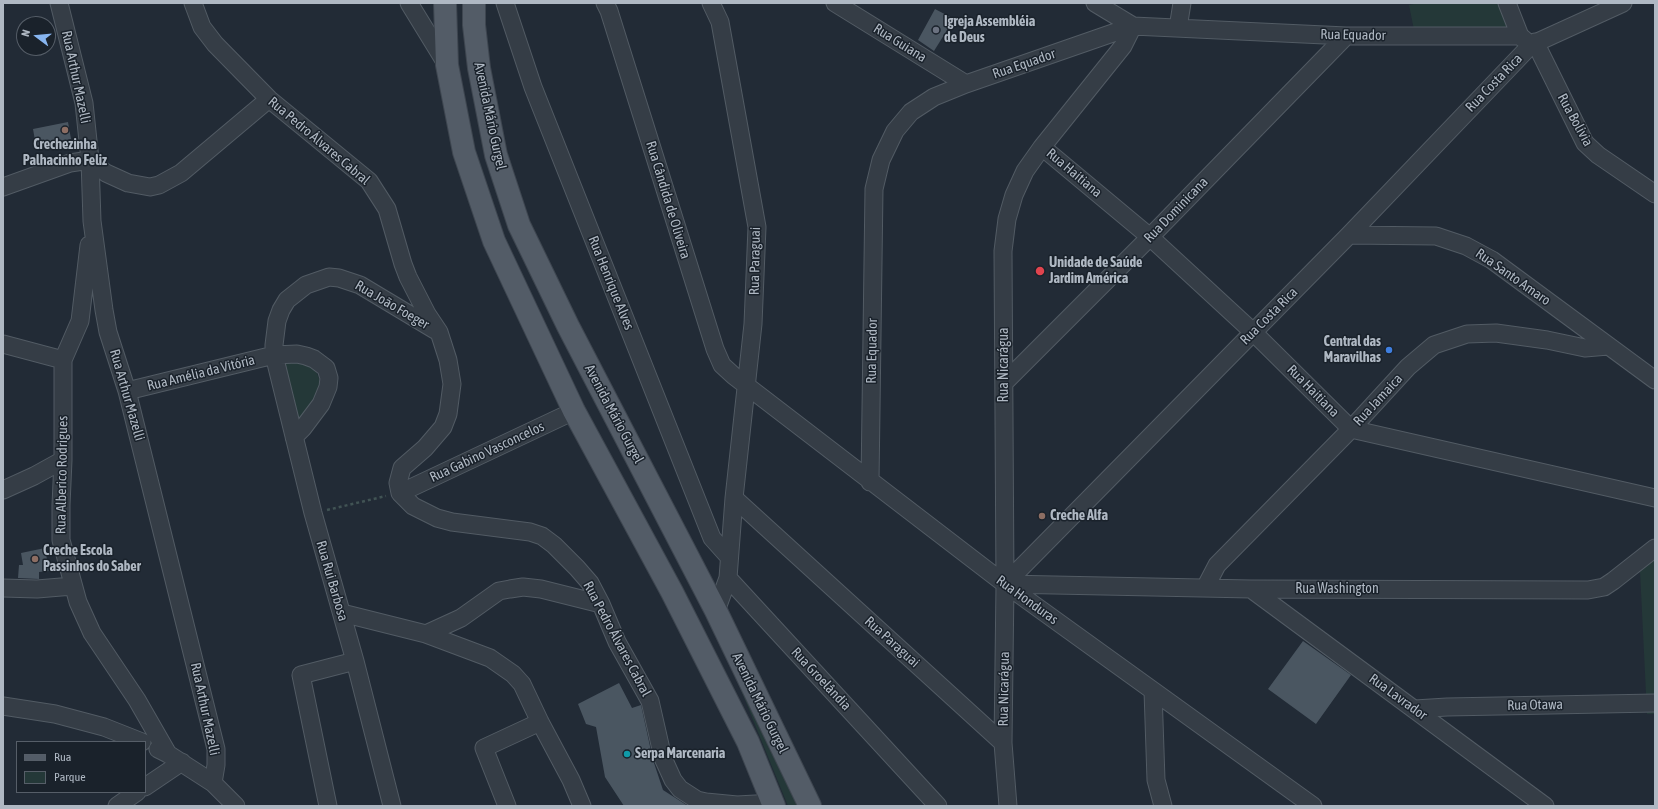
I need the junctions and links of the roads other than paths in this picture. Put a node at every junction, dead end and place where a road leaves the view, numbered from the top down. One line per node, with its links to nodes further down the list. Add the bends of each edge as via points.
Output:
1 (59, 3): 22 (street, Rua Arthur Mazelli, via 84,103)
2 (193, 3): 20 (street, Rua Pedro Álvares Cabral, via 202,27)
3 (409, 3): 18 (street)
4 (445, 3): 18 (main road, Avenida Mário Gurgel)
5 (474, 3): 58 (main road, Avenida Mário Gurgel, via 479,68 496,155 519,225 568,326)
6 (505, 3): 50 (street, Rua Henrique Alves, via 533,87 712,538)
7 (605, 3): 38 (street, Rua Cândida de Oliveira, via 715,349 722,365)
8 (711, 3): 38 (street, Rua Paraguai, via 720,22 757,227 753,324)
9 (835, 3): 19 (street, Rua Guiana)
10 (1095, 3): 14 (street)
11 (1182, 3): 15 (street)
12 (1507, 3): 17 (street, Rua Bolívia)
13 (1624, 3): 17 (street)
14 (1133, 26): 15 (street, Rua Equador); 19 (street, Rua Equador); 21 (street, Rua Nicarágua, via 1123,46)
15 (1178, 28): 16 (street, Rua Equador)
16 (1346, 36): 17 (street, Rua Equador); 27 (street, Rua Dominicana)
17 (1529, 41): 24 (street, Rua Bolívia, via 1585,143 1598,155); 26 (street, Rua Costa Rica)
18 (447, 65): 40 (main road, Avenida Mário Gurgel, via 464,152 494,241)
19 (966, 84): 44 (street, Rua Equador, via 934,98 911,112 895,131 888,145 881,160 874,189)
20 (269, 99): 22 (street, via 181,173 159,185 150,187 128,183 106,173); 30 (street, Rua Pedro Álvares Cabral, via 369,181 380,196 391,220 408,277)
21 (1042, 147): 27 (street, Rua Haitiana); 37 (street, Rua Nicarágua, via 1025,171 1007,219 1003,251)
22 (90, 160): 23 (street, via 70,163); 25 (street, Rua Arthur Mazelli)
23 (3, 187)
24 (1655, 194)
25 (92, 221): 28 (street, Rua Arthur Mazelli); 29 (street, Rua Alberico Rodrigues)
26 (1349, 235): 31 (street, Rua Costa Rica); 33 (street, Rua Santo Amaro, via 1436,236 1466,246 1492,260)
27 (1150, 237): 31 (street, Rua Haitiana); 37 (street, Rua Dominicana)
28 (106, 319): 29 (street, via 92,313); 39 (street, Rua Arthur Mazelli)
29 (80, 321): 35 (street, Rua Alberico Rodrigues)
30 (439, 332): 34 (street, Rua João Foeger, via 360,286 329,277 306,286 287,300 277,321); 46 (street, Rua Pedro Álvares Cabral, via 452,378 448,414 443,426 430,443 402,468)
31 (1253, 332): 41 (street, Rua Haitiana); 52 (street, Rua Costa Rica)
32 (3, 344): 35 (street)
33 (1608, 346): 36 (street, Rua Santo Amaro); 41 (street, Rua Jamaica, via 1585,348 1496,333 1467,334 1434,345 1408,367)
34 (274, 355): 39 (street, Rua Amélia da Vitória); 42 (street, Rua Rui Barbosa); 42 (street, Rua Amélia da Vitória, via 297,354 314,359 326,368 329,378 321,404)
35 (63, 360): 43 (street, Rua Alberico Rodrigues)
36 (1655, 380)
37 (1004, 383): 52 (street, Rua Nicarágua)
38 (747, 387): 44 (street, Rua Honduras); 47 (street, Rua Paraguai)
39 (127, 391): 71 (street, Rua Arthur Mazelli, via 216,748)
40 (574, 411): 46 (street, Rua Gabino Vasconcelos); 75 (main road, Avenida Mário Gurgel, via 672,592 748,742)
41 (1351, 429): 48 (street, Rua Haitiana); 55 (street, Rua Jamaica, via 1217,565)
42 (294, 437): 59 (street, Rua Rui Barbosa)
43 (64, 460): 45 (street); 53 (street, Rua Alberico Rodrigues, via 60,540)
44 (870, 482): 52 (street, Rua Honduras)
45 (3, 490)
46 (395, 494): 57 (street, Rua Pedro Álvares Cabral, via 437,518 542,536 577,568 590,583)
47 (734, 498): 50 (street, Rua Paraguai); 68 (street, Rua Paraguai)
48 (1655, 498)
49 (1655, 548): 56 (street, Rua Washington, via 1604,587 1588,590)
50 (729, 557): 51 (street, Rua Paraguai)
51 (728, 578): 58 (street); 82 (street, Rua Groelândia)
52 (1005, 584): 55 (street, Rua Washington); 62 (street, Rua Honduras); 68 (street, Rua Nicarágua)
53 (73, 586): 54 (street); 70 (street, Rua Alberico Rodrigues, via 92,633)
54 (3, 588)
55 (1205, 588): 56 (street, Rua Washington)
56 (1251, 589): 65 (street, Rua Lavrador)
57 (601, 604): 60 (street, via 541,589 510,589 499,591 461,618); 75 (street, Rua Pedro Álvares Cabral, via 617,642 650,701 663,758 680,789 687,795 706,802)
58 (716, 611): 81 (main road, Avenida Mário Gurgel)
59 (342, 613): 60 (street); 61 (street, Rua Rui Barbosa)
60 (426, 634): 66 (street, via 480,653 503,665 522,684)
61 (355, 662): 74 (street, Rua Rui Barbosa); 78 (street, via 301,674)
62 (1153, 691): 84 (street, via 1156,780); 85 (street, Rua Honduras)
63 (1655, 703): 65 (street, Rua Otawa)
64 (3, 706): 67 (street, via 55,714 104,726)
65 (1415, 709): 86 (street, Rua Lavrador)
66 (540, 722): 79 (street, via 484,748); 80 (street)
67 (140, 741)
68 (1003, 743): 83 (street)
69 (146, 744): 70 (street)
70 (175, 758): 71 (street); 72 (street)
71 (213, 783): 77 (street)
72 (146, 786)
73 (136, 793): 76 (street)
74 (388, 804)
75 (774, 805)
76 (117, 806)
77 (236, 806)
78 (328, 806)
79 (507, 806)
80 (582, 806)
81 (810, 806)
82 (938, 806)
83 (1008, 806)
84 (1163, 806)
85 (1313, 806)
86 (1545, 806)

